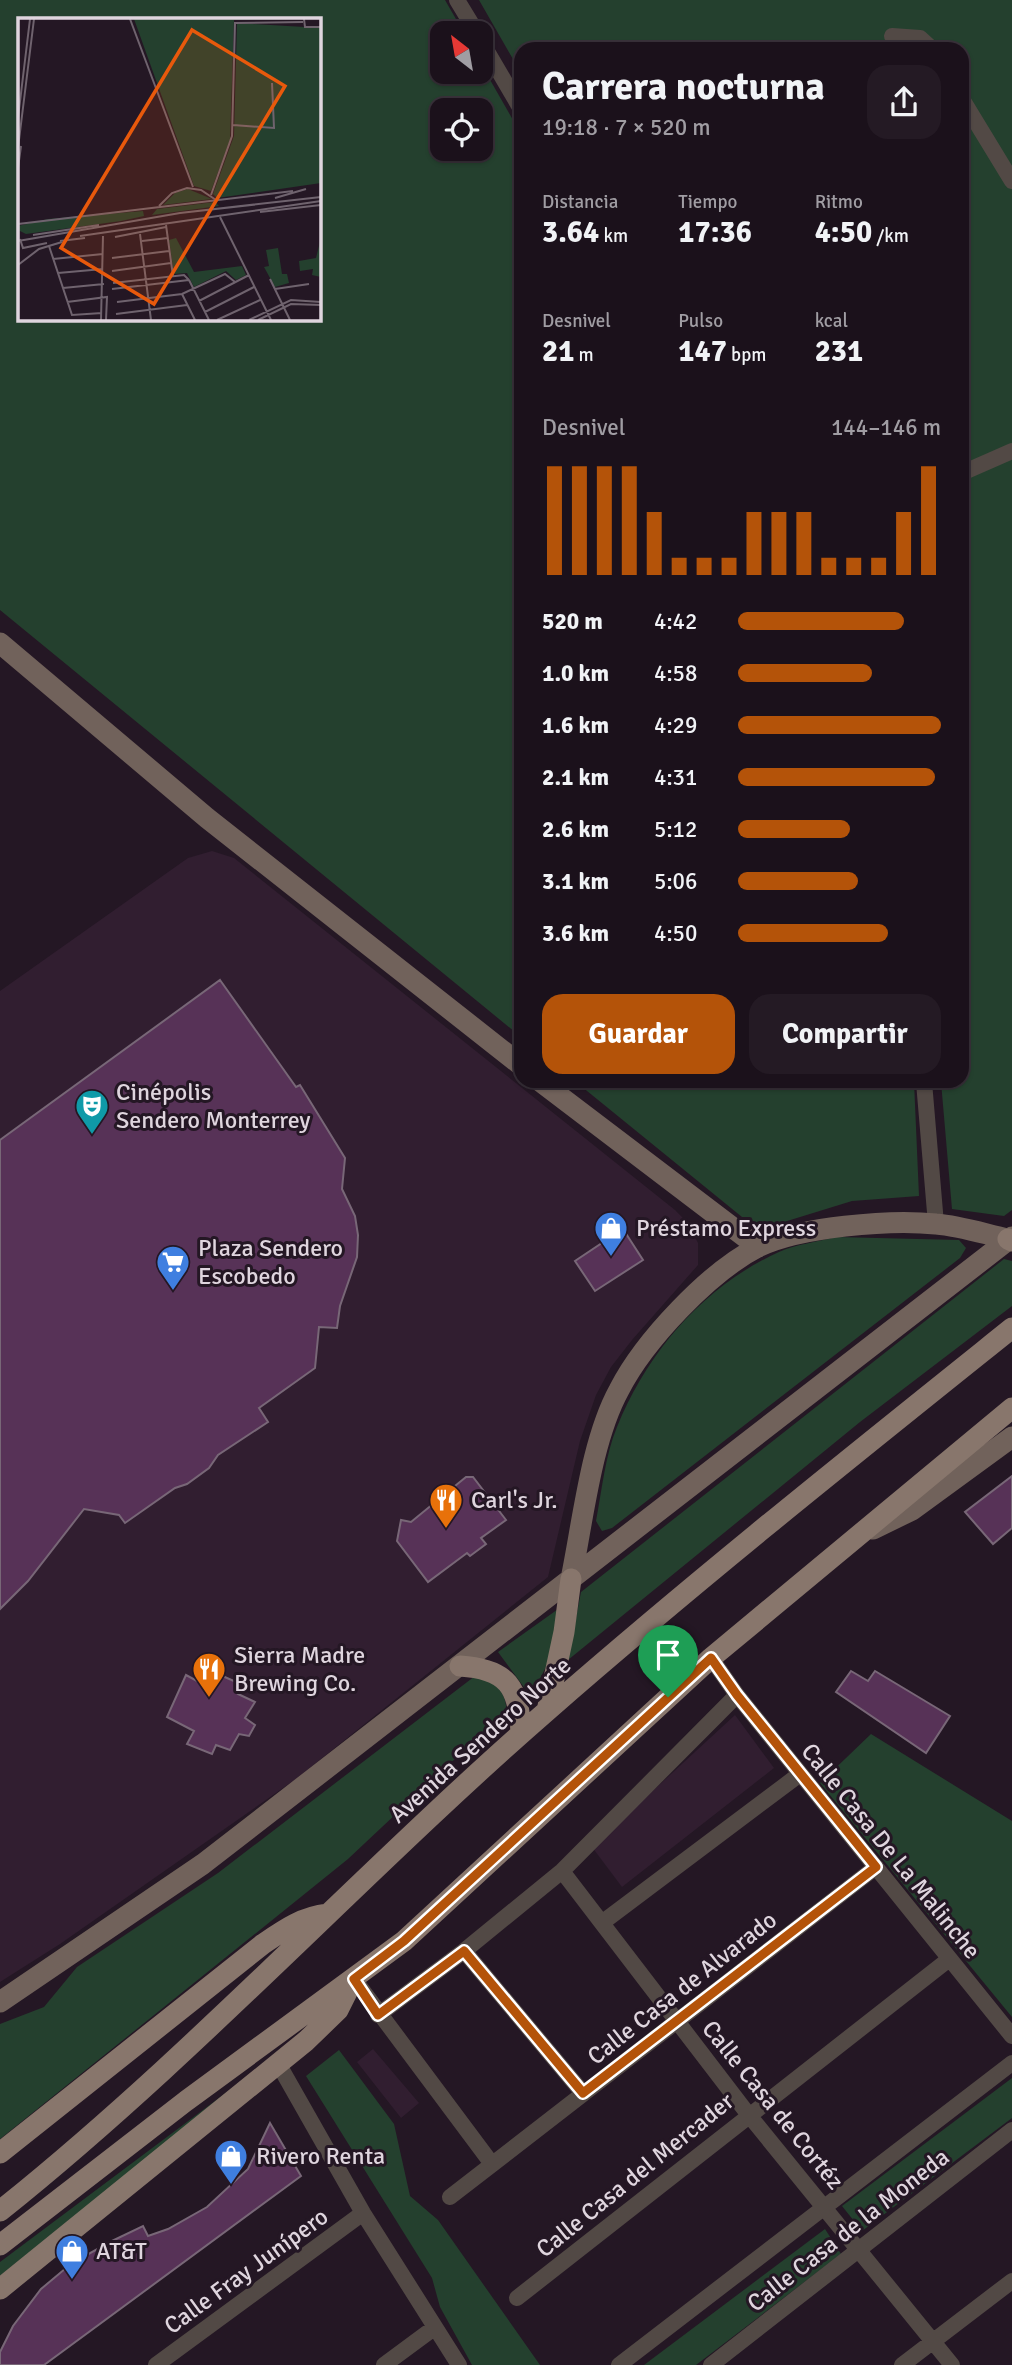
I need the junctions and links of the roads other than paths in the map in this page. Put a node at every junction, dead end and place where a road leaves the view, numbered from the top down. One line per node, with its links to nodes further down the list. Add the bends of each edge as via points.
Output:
1 (457, 0): 2 (street)
2 (470, 21)
3 (892, 36): 4 (street)
4 (924, 42)
5 (494, 63): 6 (street)
6 (514, 97)
7 (969, 110): 8 (street)
8 (1012, 181)
9 (1012, 451): 10 (street)
10 (969, 470)
11 (0, 643): 12 (street, via 207,818)
12 (514, 1060)
13 (549, 1088): 17 (street)
14 (925, 1088): 15 (street)
15 (936, 1224): 16 (street); 17 (street, via 835,1228)
16 (1011, 1239): 22 (street)
17 (758, 1247): 22 (street, via 658,1331 618,1390 598,1445)
18 (1012, 1328): 26 (main road, Avenida Sendero Norte, via 783,1512)
19 (1012, 1408): 21 (main road)
20 (1012, 1437): 21 (street, via 912,1510)
21 (855, 1538): 23 (main road)
22 (571, 1579): 24 (street); 26 (main road)
23 (711, 1658): 25 (street, Calle Casa De La Malinche); 35 (main road, via 404,1941)
24 (460, 1666): 27 (main road, via 484,1668 504,1678 520,1709); 36 (street, via 203,1864)
25 (737, 1695): 28 (street, Calle Casa De La Malinche); 30 (street)
26 (547, 1711): 27 (main road, Avenida Sendero Norte)
27 (521, 1734): 31 (main road, Avenida Sendero Norte)
28 (800, 1774): 29 (street, Calle Casa De La Malinche); 32 (street)
29 (876, 1867): 34 (street, Calle Casa De La Malinche); 38 (street, Calle Casa de Alvarado)
30 (562, 1871): 32 (street, Calle Casa de Cortéz); 33 (street)
31 (330, 1914): 45 (main road, via 311,1916 263,1944); 49 (main road, Avenida Sendero Norte)
32 (603, 1922): 38 (street, Calle Casa de Cortéz)
33 (464, 1951): 37 (street); 42 (street)
34 (948, 1960): 39 (street, Calle Casa De La Malinche); 43 (street, Calle Casa del Mercader)
35 (353, 1980): 37 (street); 41 (main road, via 338,2010); 51 (main road)
36 (0, 2002)
37 (378, 2015): 46 (street)
38 (676, 2020): 42 (street, Calle Casa de Alvarado); 43 (street, Calle Casa de Cortéz)
39 (1012, 2036)
40 (1012, 2063): 48 (street, Calle Casa de la Moneda)
41 (279, 2064): 50 (street); 54 (main road)
42 (583, 2093): 46 (street, Calle Casa de Alvarado)
43 (748, 2113): 48 (street, Calle Casa de Cortéz); 55 (street, Calle Casa del Mercader)
44 (1012, 2130): 52 (street, Calle Casa de la Moneda)
45 (0, 2153)
46 (492, 2164): 47 (street, Calle Casa de Alvarado)
47 (450, 2197)
48 (825, 2207): 52 (street, Calle Casa de Cortéz); 61 (street, Calle Casa de la Moneda)
49 (0, 2211)
50 (363, 2213): 56 (street); 58 (street, Calle Fray Junípero)
51 (0, 2245)
52 (861, 2250): 57 (street, Calle Casa de Cortéz); 62 (street, Calle Casa de la Moneda)
53 (1012, 2281): 57 (street)
54 (0, 2289)
55 (517, 2298)
56 (434, 2328): 59 (street); 60 (street)
57 (933, 2340): 63 (street); 64 (street, Calle Casa de Cortéz)
58 (156, 2365)
59 (384, 2365)
60 (458, 2365)
61 (618, 2365)
62 (711, 2365)
63 (901, 2365)
64 (952, 2365)

